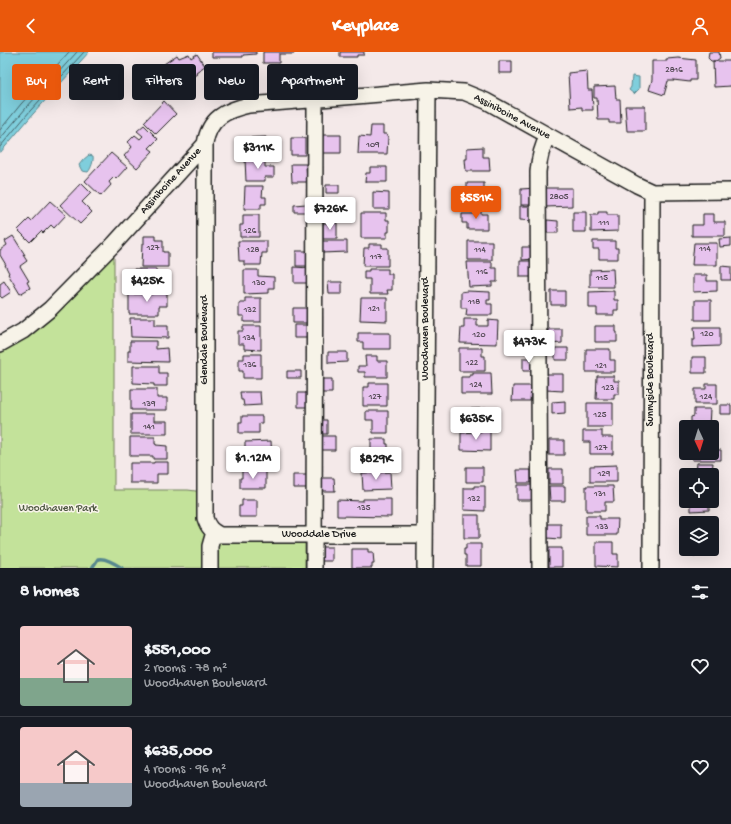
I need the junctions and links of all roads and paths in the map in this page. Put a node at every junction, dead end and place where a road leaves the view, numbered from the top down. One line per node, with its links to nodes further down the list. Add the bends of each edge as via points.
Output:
1 (428, 90): 2 (street, Assiniboine Avenue); 4 (street, Assiniboine Avenue, via 474,95); 11 (street, Woodhaven Boulevard)
2 (358, 96)
3 (315, 100): 5 (street, Assiniboine Avenue, via 249,105 233,110 214,122); 10 (street)
4 (548, 136): 6 (street, Assiniboine Avenue); 15 (street, via 542,145 538,172)
5 (205, 144): 8 (street, Assiniboine Avenue, via 114,244 50,309 29,327); 9 (street, Glendale Boulevard, via 205,518 209,528)
6 (652, 192): 7 (street, Assiniboine Avenue); 16 (street, Sunnyside Boulevard)
7 (731, 192)
8 (0, 344)
9 (214, 532): 10 (street, Wooddale Drive, via 225,535); 12 (street, via 210,546)
10 (314, 534): 11 (street, Wooddale Drive); 13 (street)
11 (425, 535): 14 (street, Woodhaven Boulevard)
12 (210, 568)
13 (314, 568)
14 (425, 568)
15 (540, 568)
16 (651, 568)

